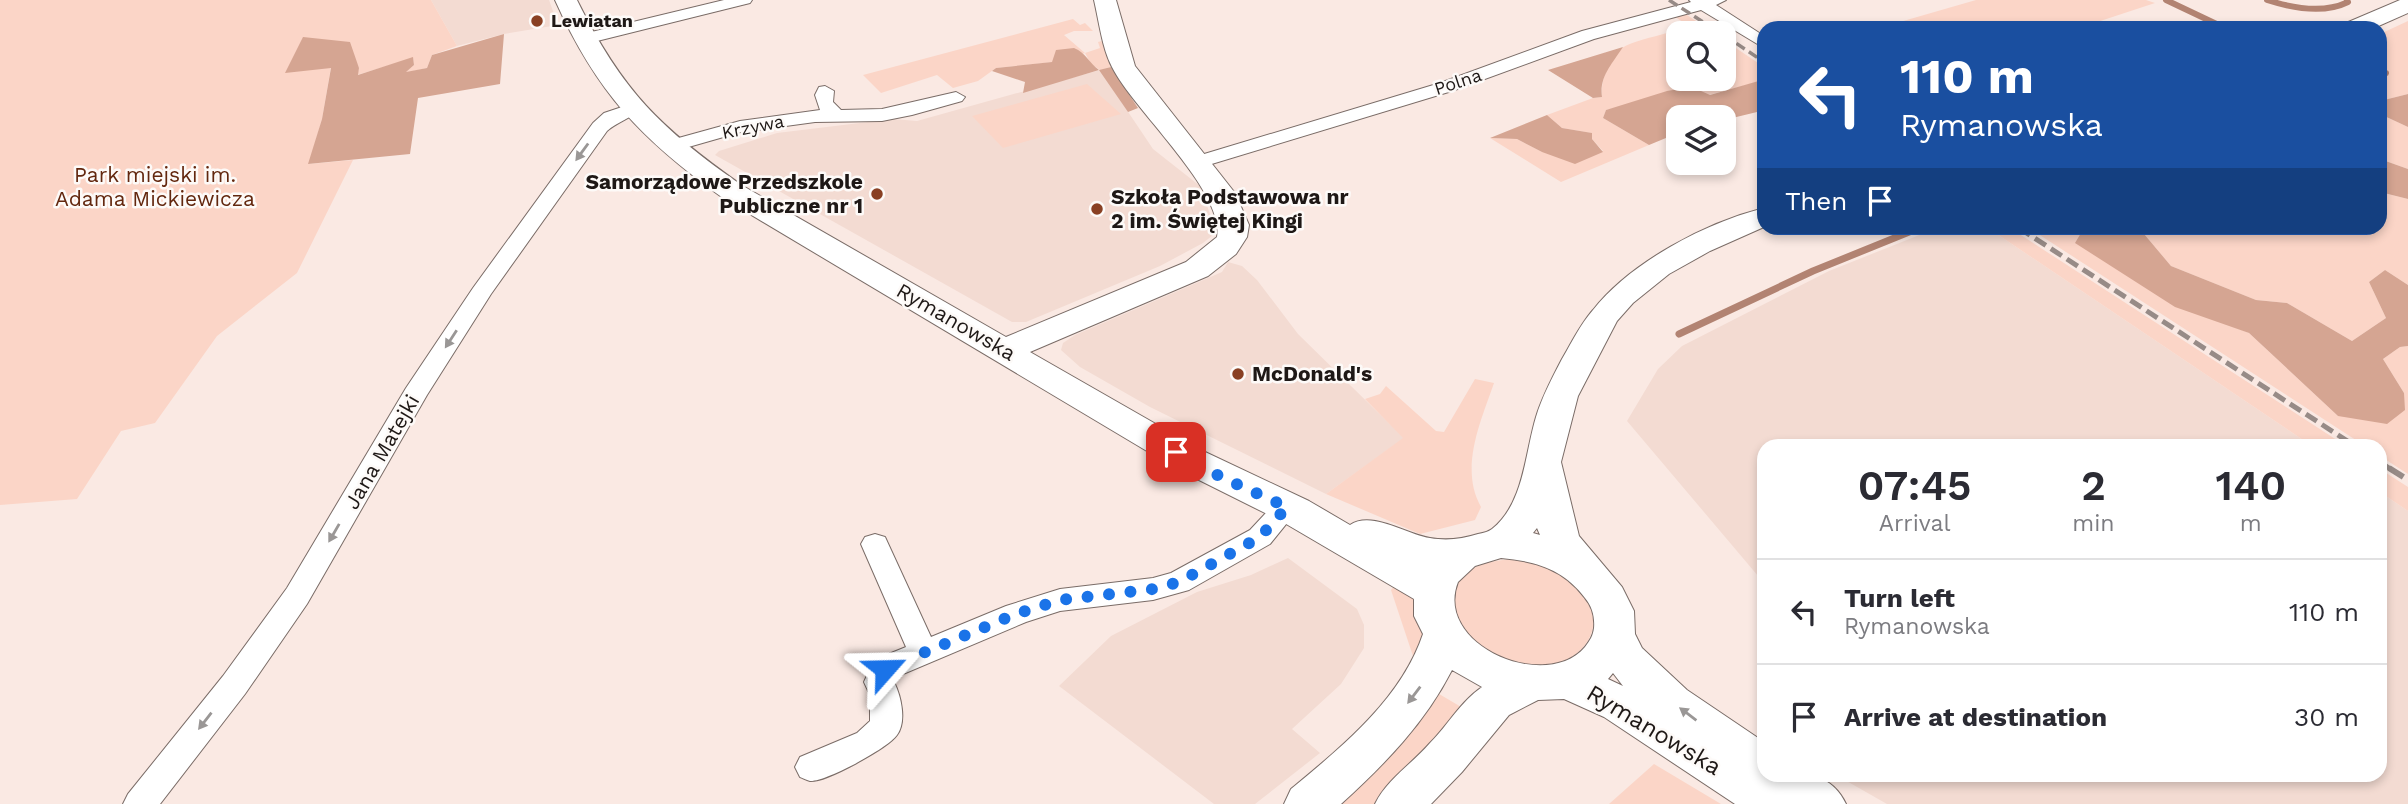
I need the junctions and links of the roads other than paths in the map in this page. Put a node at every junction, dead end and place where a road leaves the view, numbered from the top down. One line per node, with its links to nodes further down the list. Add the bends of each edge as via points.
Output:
1 (566, 0): 7 (street, Rymanowska)
2 (744, 0): 7 (street)
3 (1105, 0): 14 (street, via 1124,66)
4 (1706, 1): 8 (street); 14 (street, Polna, via 1588,35 1446,88)
5 (2408, 5): 6 (street)
6 (2370, 21)
7 (584, 38): 11 (street, Rymanowska)
8 (1757, 38)
9 (825, 91): 12 (street, via 825,105)
10 (956, 97): 12 (street, Krzywa, via 912,110)
11 (631, 109): 13 (street, Rymanowska); 31 (street, Jana Matejki, one-way to 31, via 600,127 481,293 415,394 297,596)
12 (836, 115): 13 (street, Krzywa, via 740,127)
13 (671, 146): 16 (street, Rymanowska, via 733,192)
14 (1198, 162): 16 (street, via 1231,213 1232,237 1225,248 1197,269)
15 (1757, 220): 17 (street, via 1698,244 1667,263 1605,315 1566,384 1553,416)
16 (1005, 350): 18 (street, Rymanowska, via 1190,460)
17 (1544, 464): 20 (street, via 1525,519); 22 (street, via 1562,542)
18 (1291, 509): 21 (street, Rymanowska, via 1412,549); 23 (street, Rymanowska); 26 (street, via 1260,537 1179,582 1060,600)
19 (875, 544): 26 (street)
20 (1502, 544): 21 (street); 22 (street, via 1545,550)
21 (1463, 554): 23 (street, via 1439,576)
22 (1584, 570): 25 (street, via 1610,601)
23 (1433, 591): 24 (street, via 1434,613)
24 (1444, 635): 27 (street, via 1482,668 1508,679); 32 (street, one-way to 32, via 1436,664 1404,708)
25 (1615, 636): 27 (street, via 1605,657 1586,673); 28 (street, Rymanowska, one-way to 25, via 1646,680 1625,658)
26 (923, 651): 29 (street, via 885,669 879,682 886,695 886,726 868,743)
27 (1551, 682): 33 (street, via 1517,687 1494,700 1446,758); 34 (street, Rymanowska, via 1620,704)
28 (1757, 762)
29 (811, 767)
30 (1788, 782): 35 (street)
31 (140, 804)
32 (1308, 804)
33 (1399, 804)
34 (1774, 804)
35 (1822, 804)

